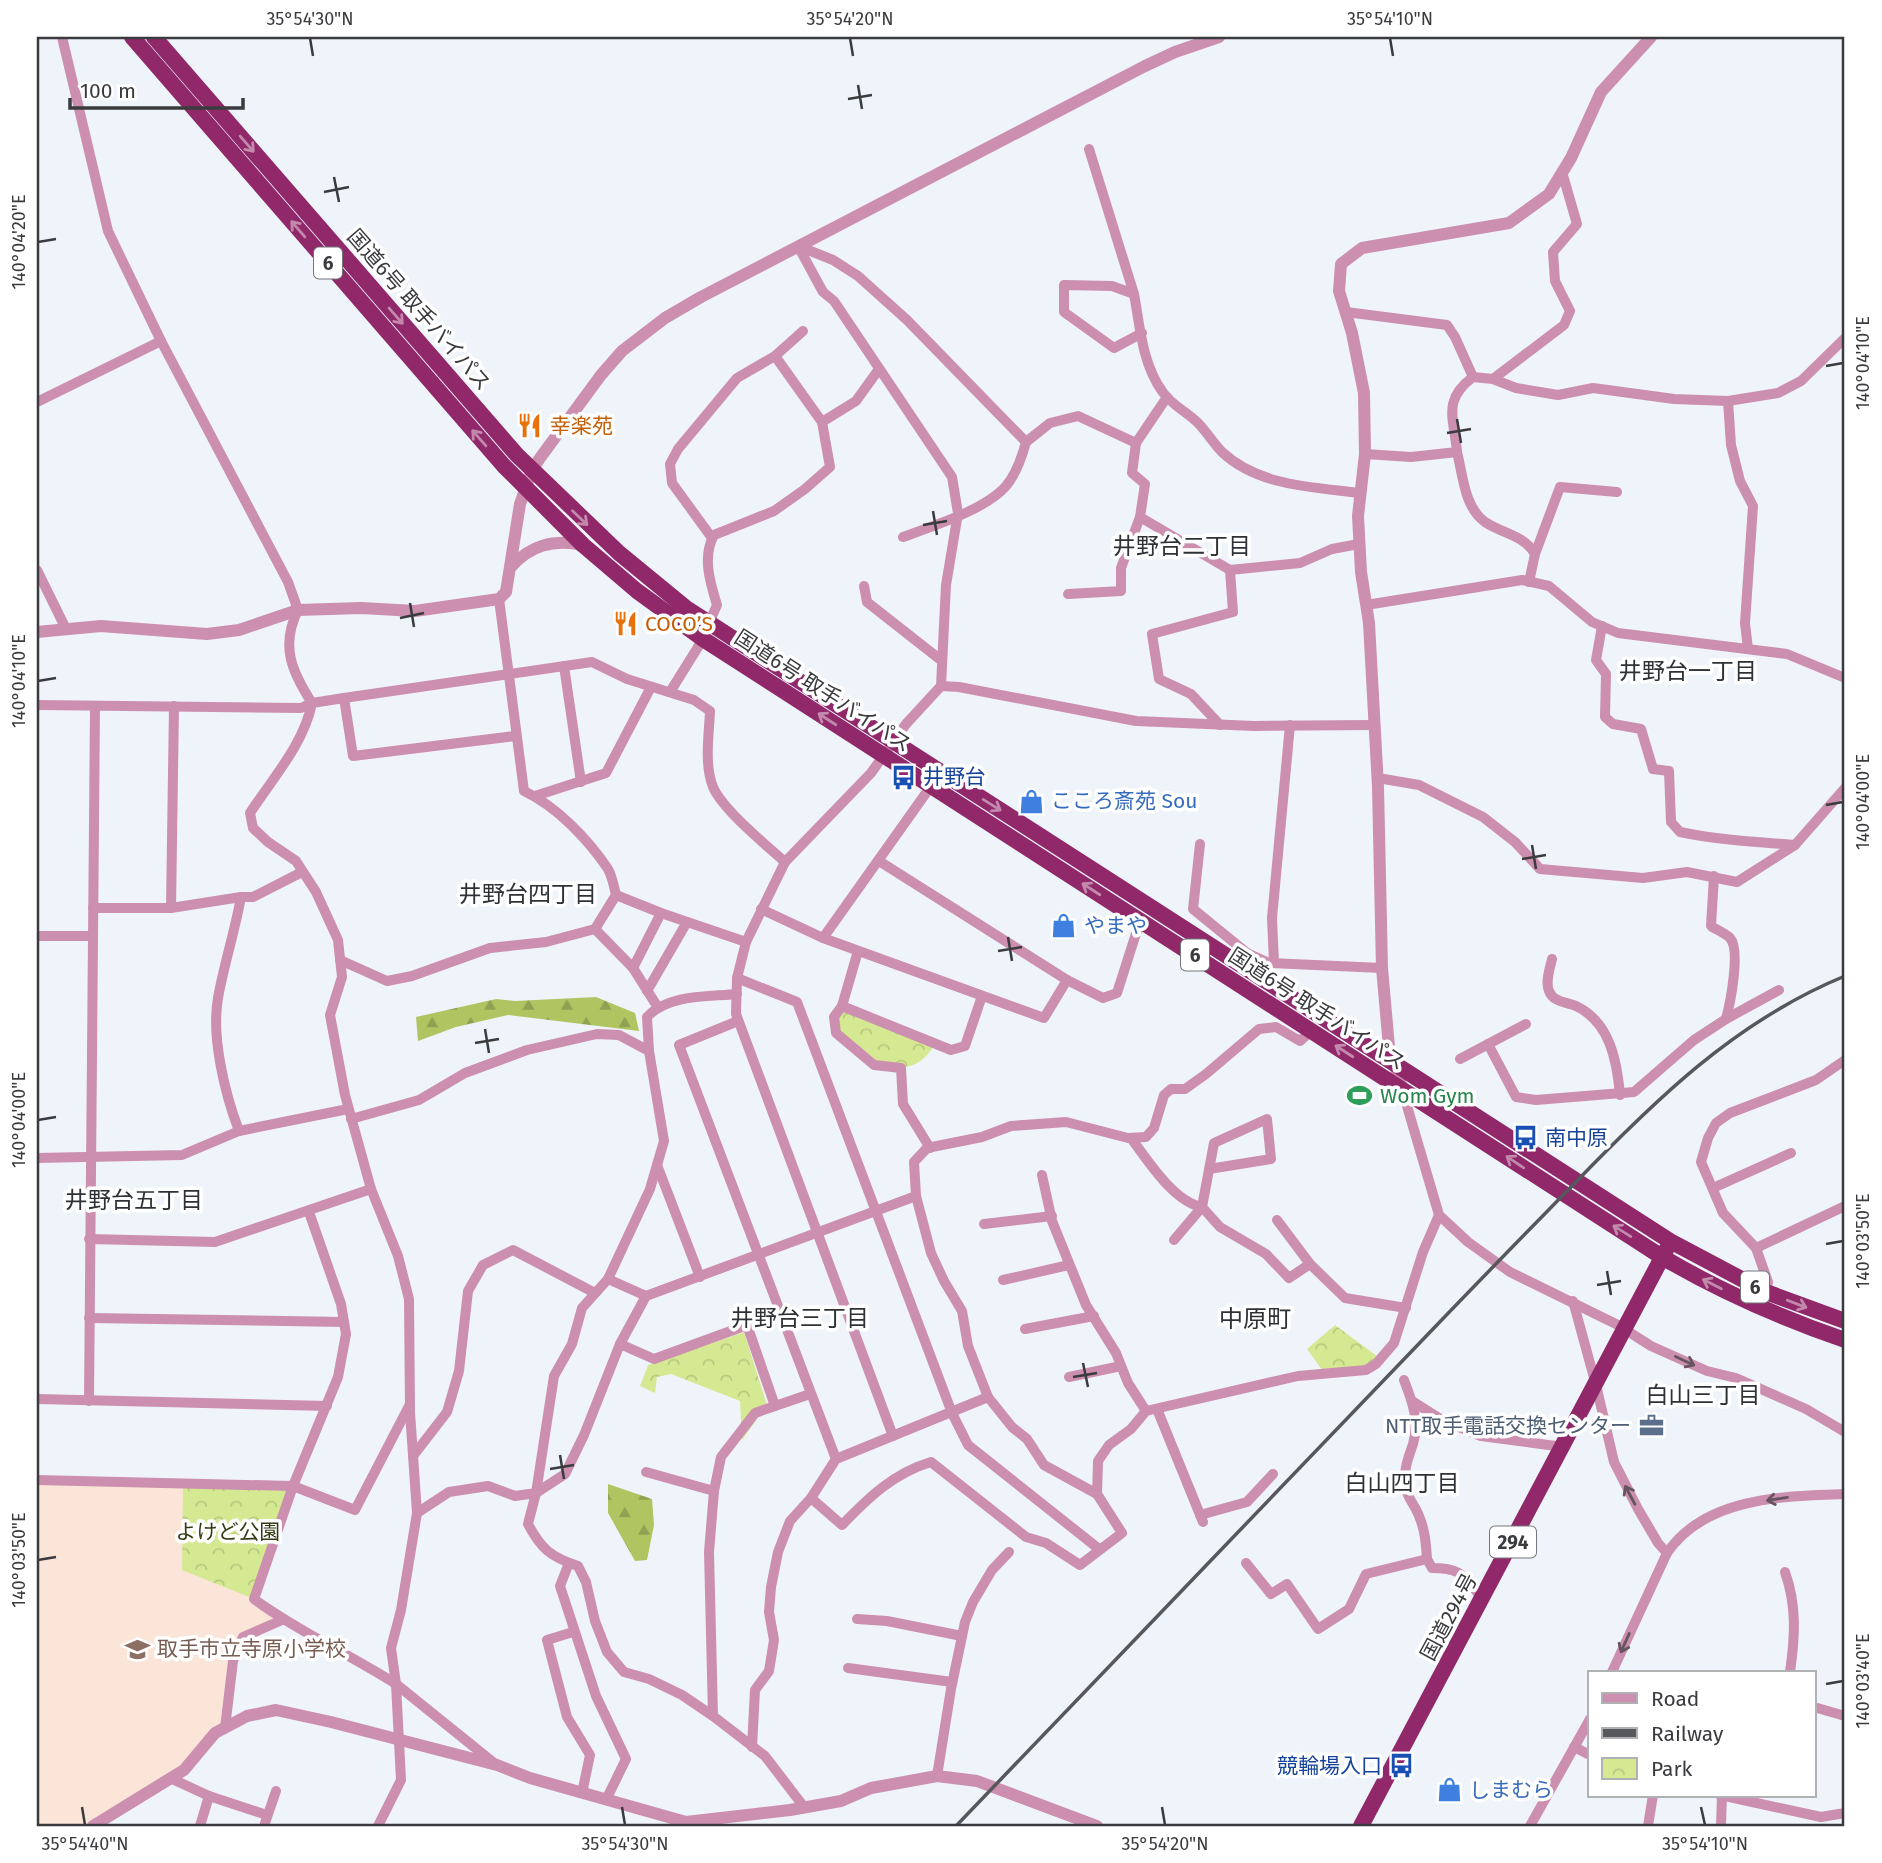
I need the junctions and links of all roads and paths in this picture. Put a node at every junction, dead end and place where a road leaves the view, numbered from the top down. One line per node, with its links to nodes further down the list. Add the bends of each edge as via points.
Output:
1 (62, 37): 14 (street, via 108,231)
2 (132, 37): 28 (highway, 国道6号 取手バイパス / 6, one-way to 2)
3 (154, 37): 27 (highway, 国道6号 取手バイパス / 6, one-way to 27)
4 (1219, 37): 8 (street, via 1145,66)
5 (1651, 37): 7 (street, via 1601,92)
6 (1089, 149): 9 (street)
7 (1562, 172): 10 (street, via 1549,194 1509,223 1362,247 1341,264 1339,291); 18 (street, via 1577,224 1553,252 1555,281 1570,311 1564,325)
8 (798, 246): 16 (street, via 823,292 834,301); 23 (street, via 858,275); 27 (street, via 665,318 632,343 601,375)
9 (1134, 294): 12 (street); 12 (street, via 1112,286 1064,285 1064,312 1114,348)
10 (1346, 312): 17 (street, via 1447,325); 26 (street, via 1364,393)
11 (803, 331): 15 (street)
12 (1142, 333): 19 (street, via 1146,358)
13 (1845, 338): 20 (street, via 1801,381 1778,393)
14 (161, 341): 21 (street); 46 (street, via 288,582)
15 (775, 356): 22 (street); 34 (street, via 737,378 670,464 672,483)
16 (879, 369): 22 (street, via 856,401); 31 (street, via 952,477)
17 (1473, 377): 18 (street); 25 (street, via 1452,401)
18 (1493, 379): 20 (street, via 1558,395 1593,388)
19 (1167, 397): 24 (street); 29 (street, via 1199,424 1223,453 1253,472 1282,482)
20 (1728, 401): 52 (street, via 1731,445 1740,481 1753,506 1745,623)
21 (37, 402)
22 (822, 422): 34 (street, via 830,467 774,511)
23 (1027, 442): 24 (street, via 1051,424 1078,416); 31 (street, via 1006,487)
24 (1136, 443): 32 (street, via 1132,473 1145,484)
25 (1457, 452): 26 (street, via 1411,457); 37 (street, via 1469,503 1484,521 1528,543)
26 (1365, 453): 29 (street)
27 (532, 470): 28 (street); 47 (highway, 国道6号 取手バイパス / 6, one-way to 47, via 619,553)
28 (525, 488): 36 (highway, 国道6号 取手バイパス / 6); 38 (street)
29 (1359, 492): 35 (street)
30 (1617, 492): 37 (street, via 1560,487)
31 (958, 517): 33 (street); 53 (street, via 946,585)
32 (1140, 517): 40 (street); 43 (street, via 1121,568 1121,591)
33 (903, 537)
34 (712, 538): 47 (street, via 708,578 717,605)
35 (1359, 544): 40 (street, via 1332,549 1300,563); 45 (street)
36 (583, 545): 38 (street, via 543,545 520,557); 51 (highway, 国道6号 取手バイパス / 6)
37 (1535, 554): 41 (street)
38 (510, 569): 44 (street, via 506,592)
39 (37, 570): 49 (street)
40 (1230, 570): 65 (street, via 1234,612 1152,634 1159,680 1191,694)
41 (1529, 582): 45 (street); 48 (street, via 1549,586)
42 (864, 586): 53 (street, via 867,602)
43 (1068, 594)
44 (499, 599): 46 (street, via 415,611); 55 (street)
45 (1366, 605): 67 (street)
46 (298, 610): 49 (street, via 223,634 101,626); 61 (street, via 288,646)
47 (709, 623): 69 (highway, 国道6号 取手バイパス / 6)
48 (1602, 626): 52 (street, via 1618,633); 76 (street, via 1596,660 1606,674 1605,717 1613,724 1641,729 1653,769 1669,772 1671,822 1680,832)
49 (66, 629): 50 (street)
50 (37, 632)
51 (703, 639): 59 (street); 69 (highway, 国道6号 取手バイパス / 6, one-way to 51)
52 (1748, 649): 56 (street, via 1787,654)
53 (942, 661): 57 (street)
54 (564, 666): 55 (street); 58 (street, via 592,662); 71 (street)
55 (508, 675): 60 (street); 68 (street)
56 (1845, 678)
57 (941, 686): 65 (street, via 1123,719); 69 (street)
58 (651, 688): 59 (street); 71 (street, via 606,773)
59 (670, 692): 78 (street, via 710,711 708,754 714,788 734,815)
60 (344, 698): 61 (street); 68 (street, via 353,756)
61 (312, 703): 63 (street, via 301,708); 79 (street, via 300,737 250,813 253,828 296,861)
62 (37, 705): 64 (street)
63 (174, 706): 64 (street); 84 (street)
64 (95, 707): 83 (street)
65 (1220, 725): 66 (street)
66 (1290, 725): 67 (street); 98 (street, via 1272,918)
67 (1374, 725): 70 (street)
68 (515, 736): 74 (street, via 524,791)
69 (889, 749): 72 (highway, 国道6号 取手バイパス / 6); 78 (street); 96 (highway, 国道6号 取手バイパス / 6, one-way to 96)
70 (1378, 778): 80 (street, via 1419,785 1483,817 1540,869 1643,878 1687,872); 100 (street)
71 (581, 782): 74 (street)
72 (931, 786): 77 (street); 87 (highway, 国道6号 取手バイパス / 6, one-way to 72)
73 (1845, 788): 76 (street)
74 (534, 796): 81 (street, via 596,854 609,871)
75 (1200, 844): 96 (street, via 1193,909)
76 (1795, 845): 80 (street, via 1737,882)
77 (879, 861): 92 (street); 102 (street)
78 (785, 862): 85 (street)
79 (302, 872): 82 (street, via 253,897); 97 (street, via 338,940)
80 (1714, 876): 109 (street, via 1711,926 1729,936 1734,958)
81 (616, 895): 86 (street); 89 (street)
82 (241, 897): 84 (street); 121 (street, via 217,1000 216,1029 226,1097)
83 (93, 908): 84 (street); 91 (street)
84 (171, 908)
85 (761, 909): 92 (street); 93 (street)
86 (661, 913): 88 (street); 99 (street)
87 (1140, 920): 102 (street, via 1117,993 1103,998); 112 (highway, 国道6号 取手バイパス / 6)
88 (687, 922): 93 (street); 103 (street)
89 (595, 929): 97 (street, via 546,942 490,948 387,981); 99 (street)
90 (37, 936): 91 (street)
91 (93, 936): 126 (street)
92 (823, 938): 94 (street)
93 (746, 942): 101 (street)
94 (858, 951): 106 (street); 108 (street)
95 (1552, 958): 119 (street, via 1549,992 1599,1024 1618,1067)
96 (1243, 959): 98 (street); 117 (highway, 国道6号 取手バイパス / 6)
97 (340, 960): 120 (street, via 342,977 330,1015)
98 (1274, 963): 100 (street)
99 (634, 968): 103 (street)
100 (1382, 968): 117 (street)
101 (737, 978): 105 (street); 135 (street, via 797,1002)
102 (1067, 980): 106 (street, via 1044,1018)
103 (648, 990): 107 (street)
104 (1779, 990): 109 (street)
105 (737, 994): 107 (street); 110 (street)
106 (982, 996): 108 (street, via 965,1046 951,1050)
107 (657, 1006): 114 (street, via 647,1017)
108 (842, 1006): 123 (street, via 834,1017 836,1033 874,1065 901,1068 904,1104)
109 (1726, 1019): 119 (street, via 1634,1092)
110 (738, 1021): 141 (street); 146 (street, via 679,1045)
111 (1526, 1024): 113 (street)
112 (1312, 1030): 118 (highway, 国道6号 取手バイパス / 6, one-way to 112); 122 (street, via 1300,1041 1276,1027 1259,1029 1185,1089 1171,1089 1161,1102 1154,1128 1146,1137)
113 (1488, 1044): 115 (street); 119 (street, via 1516,1097)
114 (649, 1051): 120 (street, via 619,1035 597,1034 527,1050 465,1073 419,1100); 127 (street, via 664,1141)
115 (1460, 1059)
116 (1845, 1060): 130 (street, via 1816,1080 1730,1113 1716,1123 1701,1163)
117 (1392, 1063): 118 (street); 144 (highway, 国道6号 取手バイパス / 6)
118 (1402, 1088): 137 (street); 147 (highway, 国道6号 取手バイパス / 6, one-way to 118)
119 (1620, 1095)
120 (350, 1114): 121 (street); 131 (street)
121 (239, 1131): 126 (street, via 182,1155)
122 (1131, 1139): 123 (street, via 1066,1122 1011,1126 982,1138); 134 (street, via 1188,1205)
123 (930, 1147): 132 (street, via 914,1162)
124 (1791, 1153): 130 (street)
125 (37, 1158): 126 (street)
126 (90, 1158): 142 (street)
127 (657, 1165): 150 (street); 151 (street)
128 (1209, 1169): 128 (street, via 1214,1143 1267,1119 1272,1159); 134 (street)
129 (1042, 1175): 138 (street)
130 (1713, 1188): 145 (street, via 1723,1213)
131 (371, 1189): 136 (street); 177 (street, via 410,1299)
132 (916, 1196): 135 (street); 173 (street, via 931,1253 962,1311 968,1346)
133 (1845, 1206): 145 (street)
134 (1202, 1207): 143 (street); 148 (street, via 1220,1227 1266,1254 1289,1278)
135 (877, 1210): 141 (street); 182 (street)
136 (309, 1212): 142 (street, via 215,1242); 162 (street)
137 (1439, 1215): 156 (street, via 1510,1272); 157 (street)
138 (1052, 1216): 140 (street); 149 (street)
139 (1277, 1220): 148 (street)
140 (984, 1224)
141 (819, 1232): 146 (street); 184 (street)
142 (89, 1239): 160 (street)
143 (1174, 1240)
144 (1670, 1241): 147 (highway, 国道294号 / 294); 153 (highway, 国道6号 取手バイパス / 6)
145 (1756, 1248): 153 (street, via 1768,1282)
146 (759, 1256): 150 (street); 158 (street)
147 (1662, 1256): 164 (highway, 国道294号 / 294); 166 (highway, 国道6号 取手バイパス / 6, one-way to 147, via 1763,1309)
148 (1310, 1264): 157 (street, via 1345,1298)
149 (1069, 1265): 152 (street); 159 (street)
150 (700, 1277): 155 (street)
151 (608, 1279): 154 (street); 155 (street)
152 (1003, 1280)
153 (1766, 1292): 161 (highway, 国道6号 取手バイパス / 6, one-way to 161)
154 (595, 1293): 186 (street, via 513,1250 483,1265 468,1291 459,1371 447,1412); 193 (street, via 582,1308 572,1344 554,1377)
155 (646, 1296): 167 (street)
156 (1573, 1301): 164 (street); 171 (street)
157 (1405, 1308): 180 (street, via 1394,1343 1366,1370 1298,1376)
158 (780, 1310): 163 (street); 172 (street)
159 (1094, 1316): 165 (street); 168 (street)
160 (89, 1318): 162 (street); 175 (street)
161 (1845, 1321)
162 (344, 1322): 178 (street, via 338,1377)
163 (747, 1325): 167 (street, via 654,1359); 179 (street)
164 (1625, 1328): 171 (highway, 国道294号 / 294); 183 (street, one-way to 183, via 1651,1346 1806,1409)
165 (1025, 1329)
166 (1845, 1340)
167 (621, 1344): 193 (street, via 565,1474)
168 (1121, 1366): 169 (street); 181 (street)
169 (1069, 1377)
170 (1404, 1380): 176 (street)
171 (1596, 1385): 185 (highway, 国道294号 / 294); 200 (street, one-way to 171, via 1637,1509 1614,1462)
172 (810, 1394): 179 (street); 187 (street)
173 (988, 1398): 182 (street); 194 (street, via 1027,1438 1044,1465)
174 (37, 1399): 175 (street)
175 (89, 1401): 178 (street)
176 (1412, 1401): 185 (street, via 1481,1436); 201 (street, via 1415,1441 1407,1461 1406,1494 1418,1512)
177 (411, 1402): 186 (street); 191 (street, via 355,1510)
178 (327, 1406): 191 (street)
179 (775, 1406): 192 (street, via 755,1413 721,1457)
180 (1157, 1409): 181 (street); 189 (street, via 1202,1519 1247,1502)
181 (1146, 1411): 194 (street, via 1098,1461)
182 (952, 1413): 184 (street); 198 (street, via 968,1445)
183 (1845, 1432)
184 (893, 1436): 187 (street)
185 (1563, 1447): 205 (highway, 国道294号 / 294)
186 (413, 1456): 197 (street)
187 (836, 1459): 196 (street)
188 (646, 1472): 192 (street)
189 (1273, 1474)
190 (37, 1480): 191 (street)
191 (293, 1486): 207 (street, via 254,1599)
192 (714, 1490): 216 (street, via 709,1552)
193 (536, 1493): 197 (street, via 515,1496 488,1486 449,1492); 202 (street, via 528,1524 555,1559)
194 (1097, 1494): 198 (street, via 1122,1533)
195 (1845, 1494): 200 (street, one-way to 200, via 1801,1495 1725,1510 1691,1526)
196 (811, 1498): 198 (street, via 842,1525 874,1492 911,1468 931,1462 1026,1537 1046,1543 1080,1564); 221 (street, via 790,1521 778,1552 768,1612 774,1640 769,1671 755,1690)
197 (417, 1513): 214 (street, via 391,1648)
198 (1100, 1549)
199 (1009, 1552): 209 (street, via 973,1602)
200 (1667, 1553): 211 (street, one-way to 211)
201 (1427, 1559): 203 (street, via 1366,1574 1349,1609 1318,1629 1287,1584 1271,1594); 205 (street, via 1432,1568 1452,1568 1462,1575)
202 (569, 1563): 208 (street, via 560,1586); 216 (street, via 578,1566 607,1652 624,1672 682,1695)
203 (1246, 1563)
204 (1785, 1572): 212 (street, via 1795,1625)
205 (1482, 1598): 245 (highway, 国道294号 / 294)
206 (858, 1619): 209 (street)
207 (282, 1620): 214 (street); 219 (street, via 243,1637 233,1661)
208 (573, 1632): 228 (street, via 547,1640 567,1717 590,1755); 233 (street, via 626,1759)
209 (962, 1636): 213 (street)
210 (848, 1668): 213 (street)
211 (1612, 1671)
212 (1790, 1671)
213 (952, 1682): 225 (street)
214 (396, 1684): 220 (street); 224 (street)
215 (1815, 1707): 217 (street)
216 (713, 1716): 221 (street)
217 (1845, 1716)
218 (1588, 1722): 222 (street)
219 (225, 1728): 220 (street, via 247,1716 276,1710); 226 (street)
220 (400, 1741): 224 (street); 242 (street, via 401,1780)
221 (752, 1747): 234 (street, via 765,1756)
222 (1574, 1747): 223 (street); 246 (street)
223 (1588, 1754)
224 (497, 1765): 228 (street)
225 (937, 1776): 234 (street); 244 (street, via 977,1781)
226 (170, 1778): 229 (street); 239 (street)
227 (276, 1791): 236 (street)
228 (582, 1793): 233 (street)
229 (209, 1796): 236 (street); 240 (street)
230 (1653, 1797): 247 (street)
231 (1721, 1797): 248 (street)
232 (1758, 1798): 235 (street, via 1821,1817)
233 (606, 1800): 237 (street)
234 (804, 1807): 238 (street)
235 (1845, 1814)
236 (267, 1815): 241 (street)
237 (686, 1822): 238 (street); 243 (street)
238 (703, 1824)
239 (93, 1826)
240 (200, 1826)
241 (264, 1826)
242 (378, 1826)
243 (670, 1826)
244 (1097, 1826)
245 (1362, 1826)
246 (1530, 1826)
247 (1648, 1826)
248 (1721, 1826)

